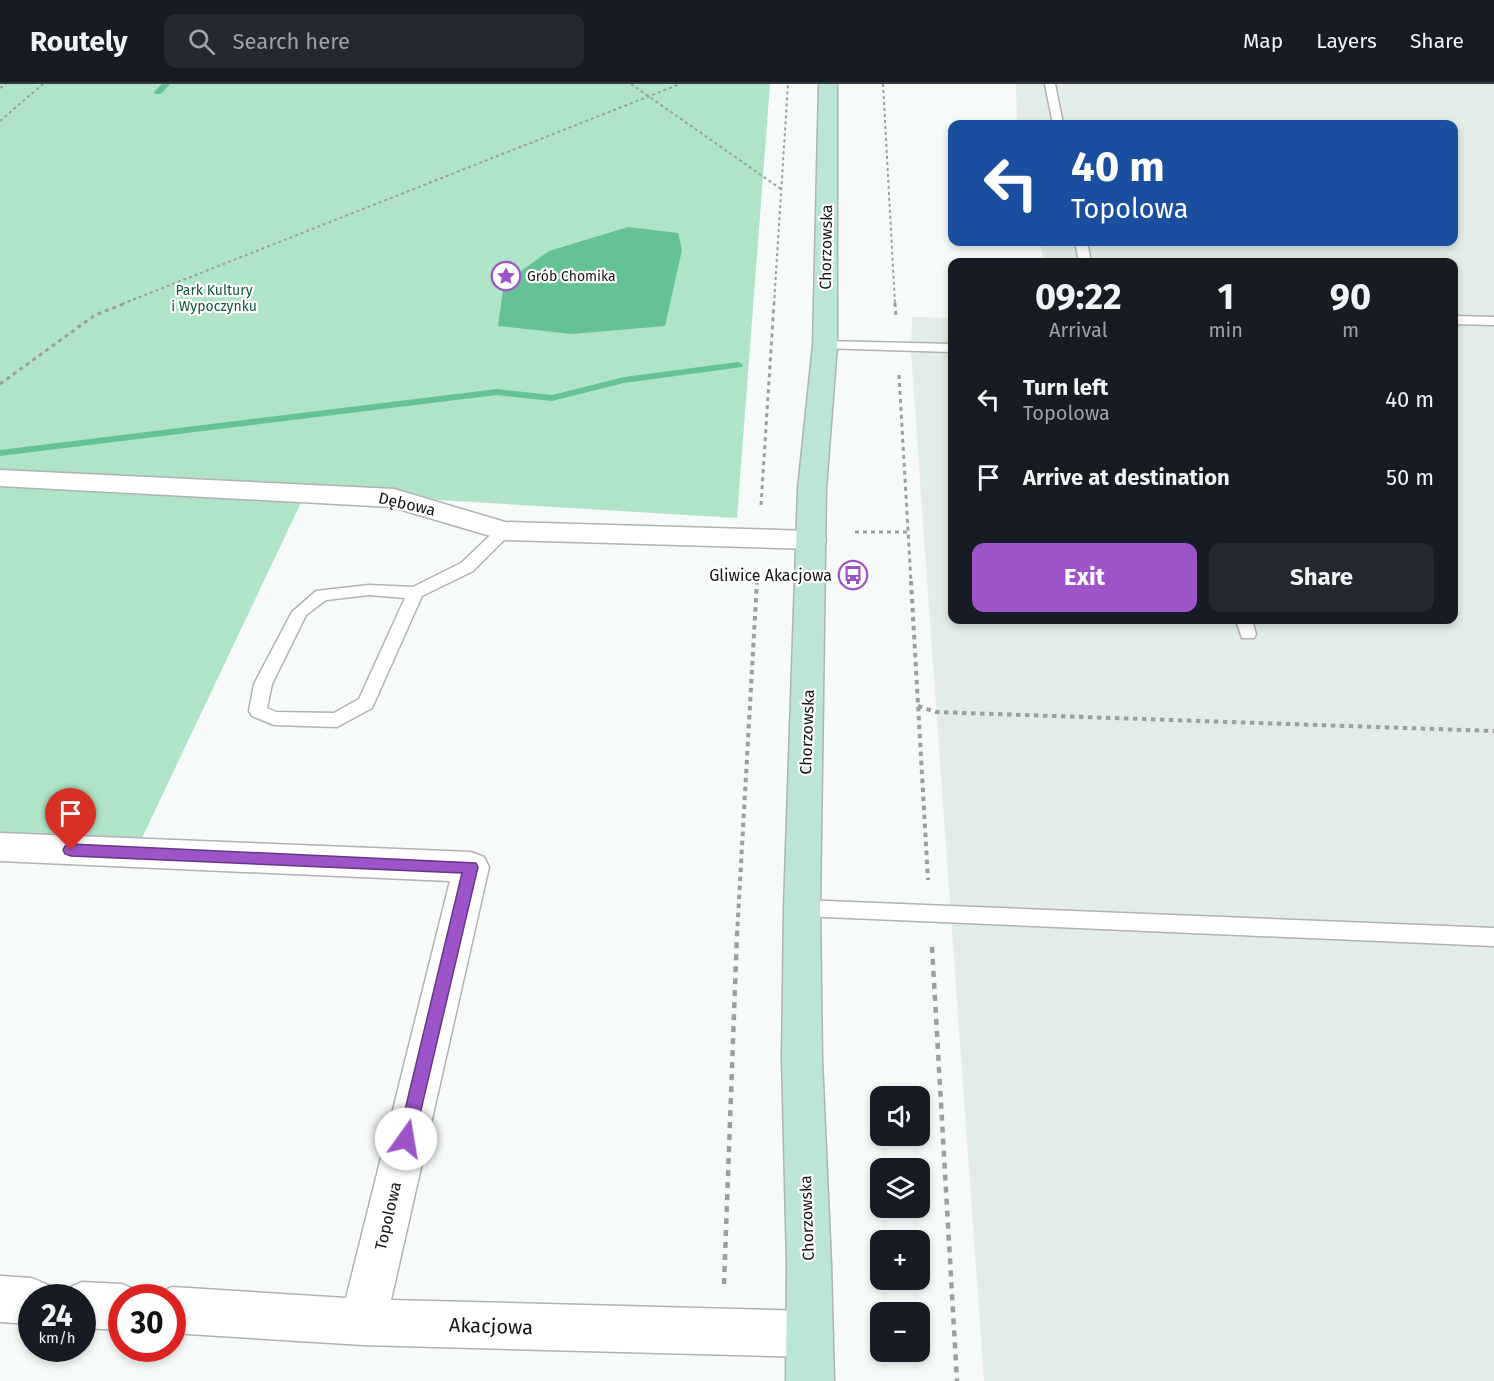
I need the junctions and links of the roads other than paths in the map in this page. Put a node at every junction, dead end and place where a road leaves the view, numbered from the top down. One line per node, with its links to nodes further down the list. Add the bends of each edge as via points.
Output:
1 (828, 84): 6 (main road, Chorzowska)
2 (1050, 84): 3 (lane)
3 (1057, 120)
4 (1458, 320): 5 (lane)
5 (1494, 321)
6 (825, 345): 7 (lane); 10 (main road, Chorzowska, via 812,489)
7 (948, 348)
8 (0, 478): 9 (street, Dębowa, via 394,498)
9 (504, 531): 10 (street, Dębowa); 11 (lane, via 467,567)
10 (812, 540): 13 (main road, Chorzowska)
11 (415, 593): 11 (lane, via 366,703 337,720 274,718 258,711 263,684 300,612 322,595 369,590)
12 (0, 847): 18 (street, Topolowa, via 471,867)
13 (802, 908): 14 (lane); 19 (main road, Chorzowska)
14 (1494, 937)
15 (0, 1299): 16 (street)
16 (18, 1300)
17 (186, 1311): 18 (street, Akacjowa)
18 (363, 1322): 19 (street, Akacjowa)
19 (810, 1334): 20 (main road, Chorzowska)
20 (810, 1381)

